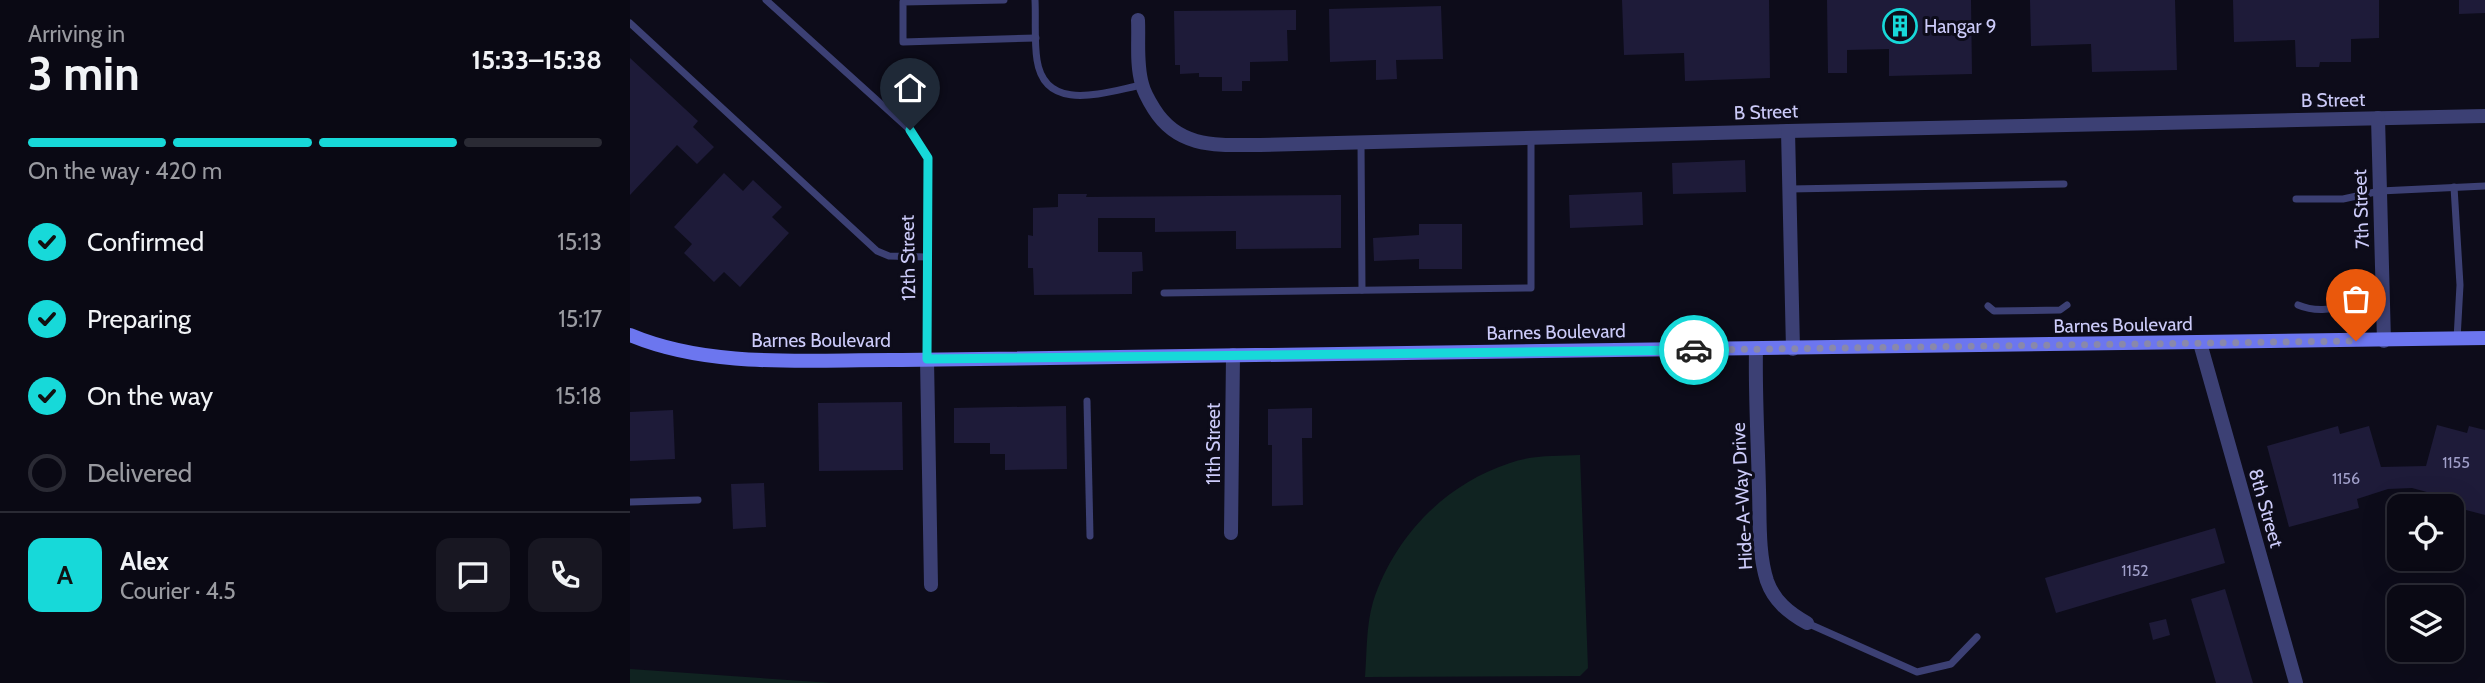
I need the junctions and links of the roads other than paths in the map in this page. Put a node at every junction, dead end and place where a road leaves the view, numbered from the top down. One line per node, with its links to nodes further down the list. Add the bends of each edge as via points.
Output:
1 (766, 0): 19 (lane, 12th Street, via 921,145 928,158)
2 (1004, 0): 6 (lane, via 903,2 903,42)
3 (1035, 0): 6 (lane)
4 (1138, 20): 7 (street, B Street)
5 (630, 23): 19 (lane, via 877,251 889,256)
6 (1036, 38): 7 (lane, via 1042,78 1053,90 1085,96)
7 (1142, 85): 12 (street, B Street, via 1159,117 1186,139 1205,144)
8 (2485, 116): 9 (street, B Street)
9 (2378, 118): 10 (street, B Street); 17 (street, 7th Street)
10 (1788, 131): 11 (street, B Street); 16 (street)
11 (1531, 139): 12 (street, B Street); 20 (lane, via 1531,288)
12 (1361, 142): 20 (lane)
13 (2064, 184): 16 (lane)
14 (2485, 186): 15 (lane)
15 (2454, 187): 17 (lane); 28 (lane, via 2460,285)
16 (1790, 189): 32 (street)
17 (2380, 191): 18 (lane, via 2343,199); 29 (street, 7th Street)
18 (2296, 199)
19 (927, 257): 34 (lane, 12th Street)
20 (1362, 290): 21 (lane)
21 (1164, 293)
22 (2347, 302): 23 (lane, via 2339,309 2307,309)
23 (2298, 304)
24 (2067, 305): 25 (lane, via 2060,310 1994,311)
25 (1988, 306)
26 (630, 335): 34 (street, Barnes Boulevard, via 670,349 717,357)
27 (2485, 338): 28 (street, Barnes Boulevard)
28 (2457, 339): 29 (street, Barnes Boulevard)
29 (2384, 341): 30 (street, Barnes Boulevard)
30 (2200, 343): 32 (street, Barnes Boulevard); 43 (street, 8th Street)
31 (1756, 349): 32 (street, Barnes Boulevard); 33 (street, Barnes Boulevard); 41 (street, Hide-A-Way Drive, via 1765,570 1779,603)
32 (1793, 349)
33 (1233, 355): 34 (street, Barnes Boulevard); 38 (street, 11th Street)
34 (927, 359): 40 (street, 12th Street)
35 (1087, 401): 39 (lane)
36 (698, 500): 37 (lane)
37 (630, 502)
38 (1231, 533)
39 (1090, 536)
40 (931, 585)
41 (1807, 623): 42 (lane, via 1917,672 1951,664)
42 (1977, 637)
43 (2296, 683)

